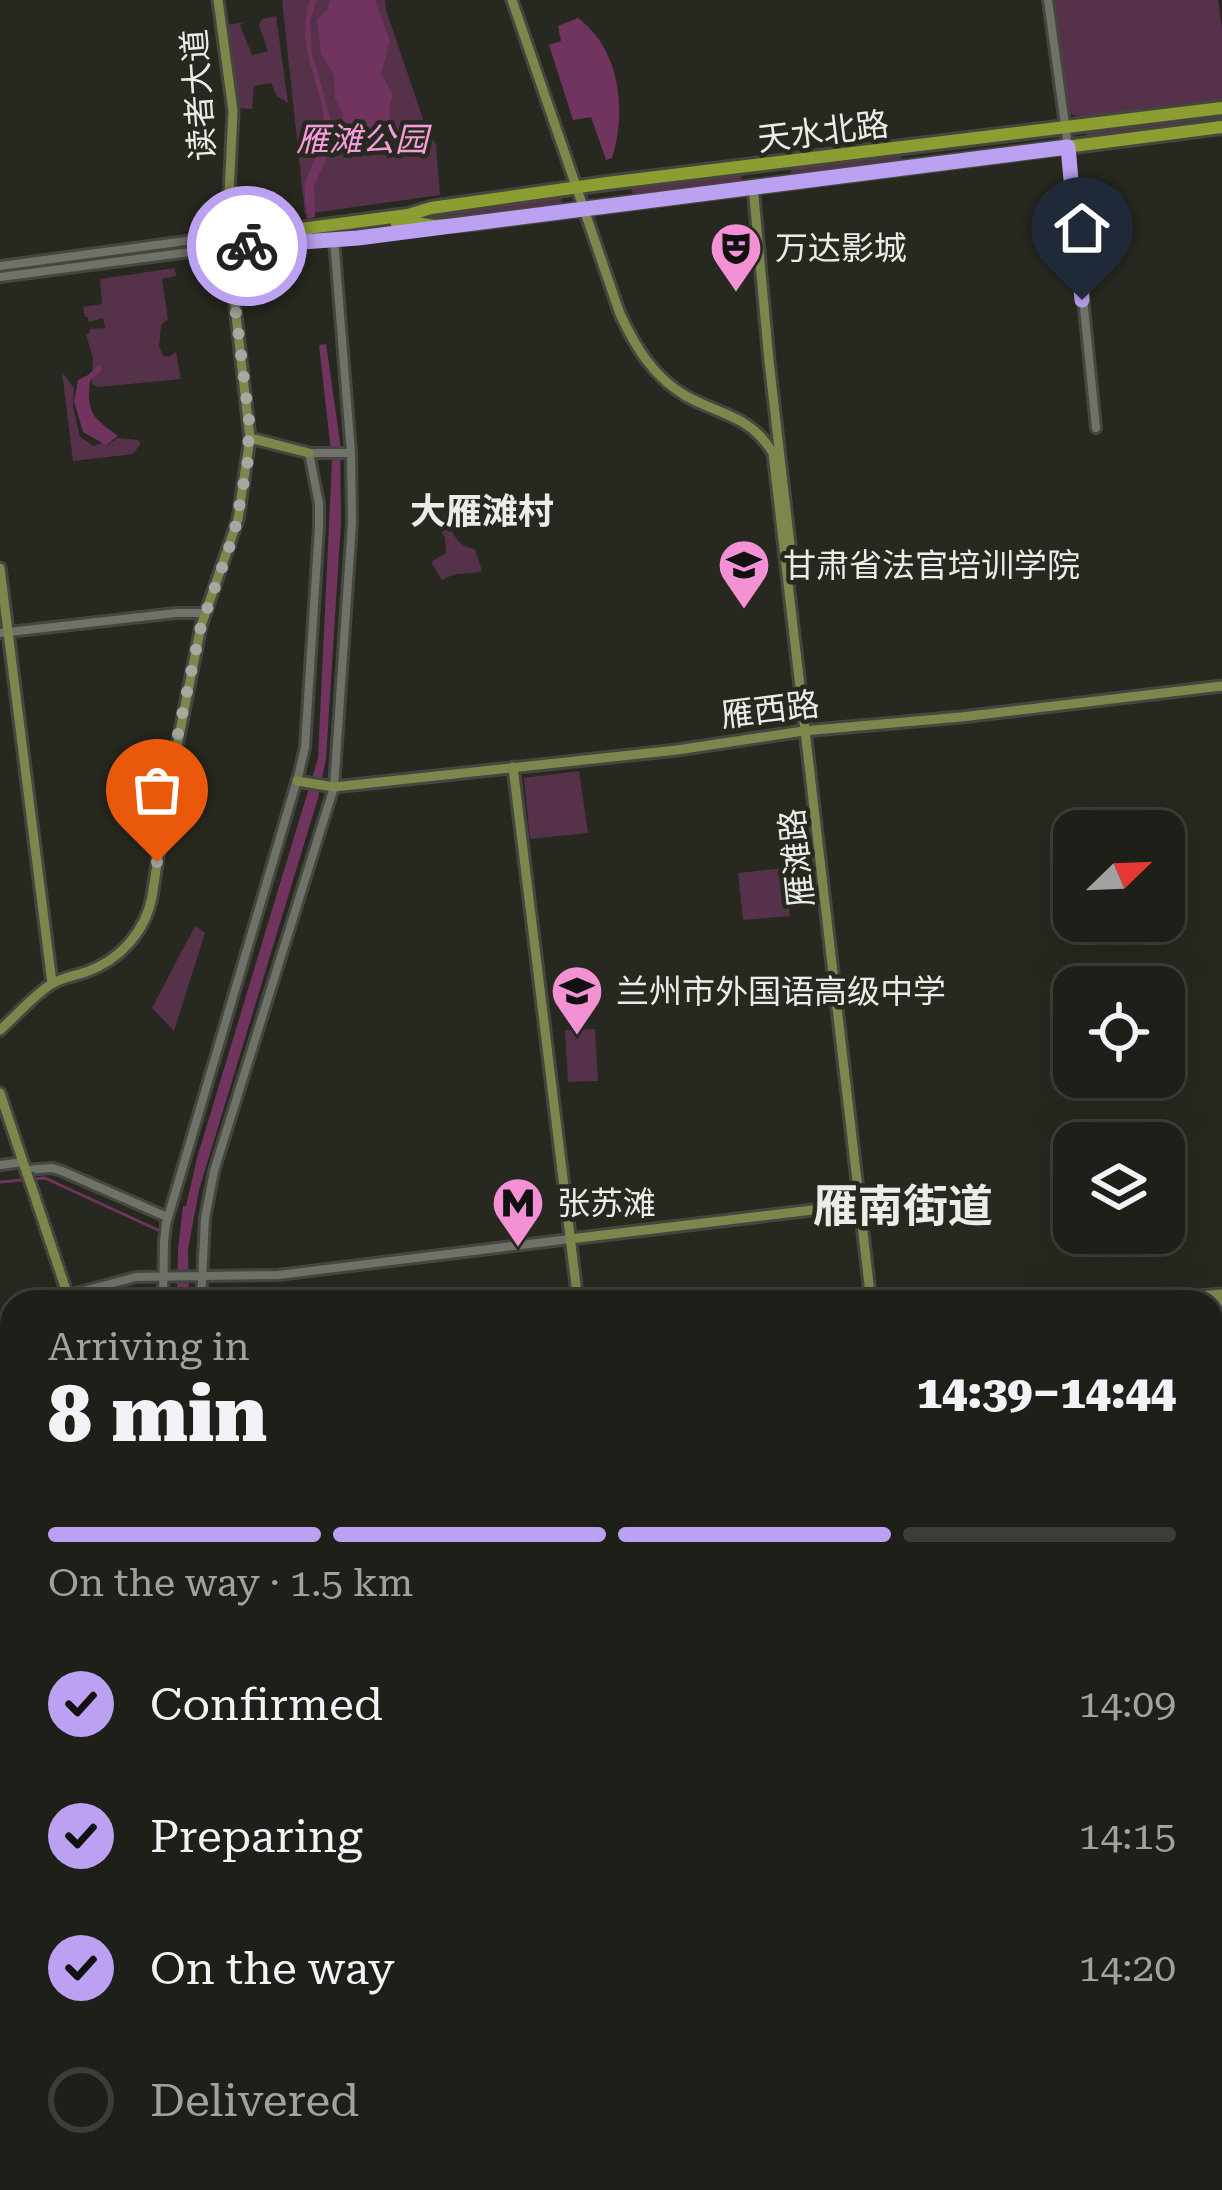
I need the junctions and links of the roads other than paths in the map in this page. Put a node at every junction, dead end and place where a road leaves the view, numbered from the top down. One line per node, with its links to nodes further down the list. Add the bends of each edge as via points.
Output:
1 (218, 0): 22 (main road, 读者大道, via 233,111)
2 (512, 0): 17 (main road)
3 (1048, 0): 6 (street)
4 (1222, 108): 5 (main road, 天水北路)
5 (1087, 125): 6 (main road, 天水北路); 8 (main road, via 1081,135)
6 (1065, 128): 9 (main road, 天水北路); 10 (street)
7 (1222, 128): 8 (main road, 天水北路)
8 (1090, 144): 10 (main road, 天水北路)
9 (929, 145): 11 (main road, 天水北路); 12 (main road); 13 (main road)
10 (1068, 147): 12 (main road, 天水北路); 27 (street)
11 (902, 148): 14 (main road, 天水北路); 15 (main road, via 910,158)
12 (940, 164): 13 (main road, 天水北路)
13 (922, 166): 15 (main road, 天水北路)
14 (751, 167): 16 (main road); 17 (main road, 天水北路)
15 (904, 168): 16 (main road, 天水北路)
16 (753, 186): 19 (main road, 天水北路); 25 (main road, 雁滩路)
17 (578, 188): 18 (main road, 天水北路); 19 (main road)
18 (430, 208): 20 (main road, 天水北路, via 270,236); 22 (street)
19 (584, 209): 20 (main road, 天水北路); 26 (main road, via 620,314 649,364 682,394)
20 (434, 226): 21 (street)
21 (334, 239): 22 (street); 29 (street)
22 (227, 242): 23 (street); 24 (street); 28 (main road, 读者大道)
23 (0, 266)
24 (0, 277)
25 (774, 408): 26 (main road); 35 (main road, 雁滩路)
26 (747, 423): 35 (main road, 雁滩路, via 772,453)
27 (1096, 428)
28 (250, 438): 30 (main road); 32 (main road, 读者大道, via 238,519)
29 (348, 453): 30 (street); 38 (street, via 352,524)
30 (309, 454): 37 (street, via 320,527)
31 (0, 568): 33 (main road)
32 (204, 614): 33 (street); 39 (main road, 读者大道, via 147,916 112,959)
33 (4, 633): 39 (main road)
34 (1222, 686): 35 (main road, 雁西路)
35 (806, 731): 36 (main road, 雁西路); 44 (main road, 雁滩路)
36 (513, 767): 38 (main road, 雁西路); 46 (main road)
37 (297, 781): 38 (main road); 45 (street)
38 (330, 788): 47 (street, via 214,1172)
39 (52, 983): 40 (main road)
40 (0, 1030)
41 (0, 1093): 43 (main road)
42 (0, 1165): 43 (street)
43 (27, 1173): 45 (street, via 62,1171); 49 (main road)
44 (861, 1204): 46 (main road); 54 (main road, 雁滩路)
45 (166, 1221): 48 (street, bridge)
46 (570, 1239): 47 (street, via 278,1275); 53 (main road)
47 (196, 1275): 48 (street); 52 (street)
48 (169, 1276): 50 (street); 51 (street)
49 (66, 1290)
50 (93, 1290)
51 (166, 1290)
52 (199, 1290)
53 (576, 1290)
54 (872, 1290)

